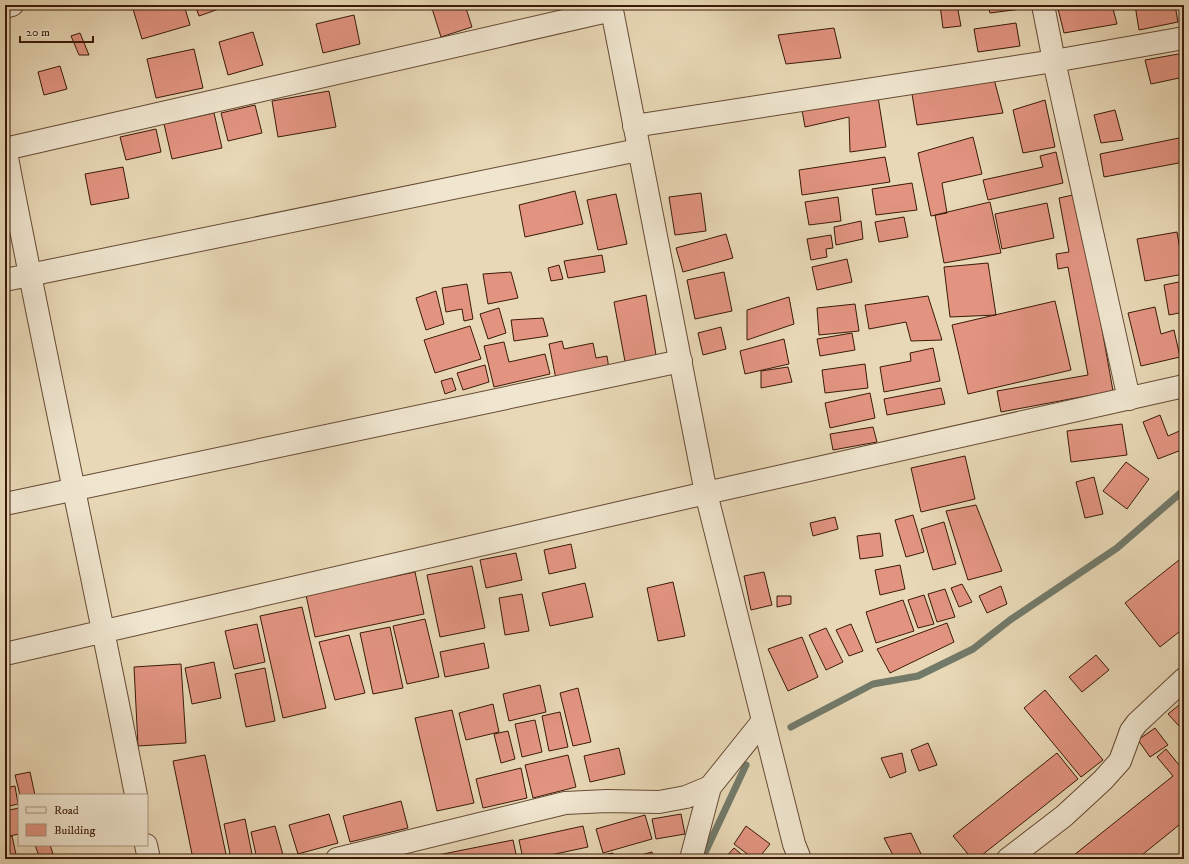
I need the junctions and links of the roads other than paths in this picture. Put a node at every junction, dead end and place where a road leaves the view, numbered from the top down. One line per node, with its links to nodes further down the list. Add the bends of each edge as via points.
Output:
1 (12, 5): 3 (street)
2 (1043, 5): 6 (street)
3 (5, 7)
4 (612, 8): 7 (street); 8 (street)
5 (1184, 38): 6 (street)
6 (1054, 61): 7 (street); 14 (street)
7 (634, 126): 9 (street)
8 (5, 148): 10 (street)
9 (638, 150): 10 (street); 12 (street)
10 (29, 275): 11 (street); 15 (street)
11 (5, 280)
12 (681, 361): 15 (street); 16 (street)
13 (1184, 386): 14 (street)
14 (1129, 399): 16 (street)
15 (75, 489): 17 (street); 18 (street)
16 (706, 493): 18 (street); 21 (street)
17 (5, 504)
18 (104, 631): 19 (street); 23 (street)
19 (5, 654)
20 (1184, 679): 29 (street, via 1137,723 1131,731 1120,761 1103,780 1064,816)
21 (763, 721): 22 (street); 28 (street)
22 (710, 788): 26 (street, via 686,797 659,802 565,803); 27 (street)
23 (136, 794)
24 (146, 846): 25 (street)
25 (149, 859)
26 (337, 859)
27 (691, 859)
28 (800, 859)
29 (1008, 859)

